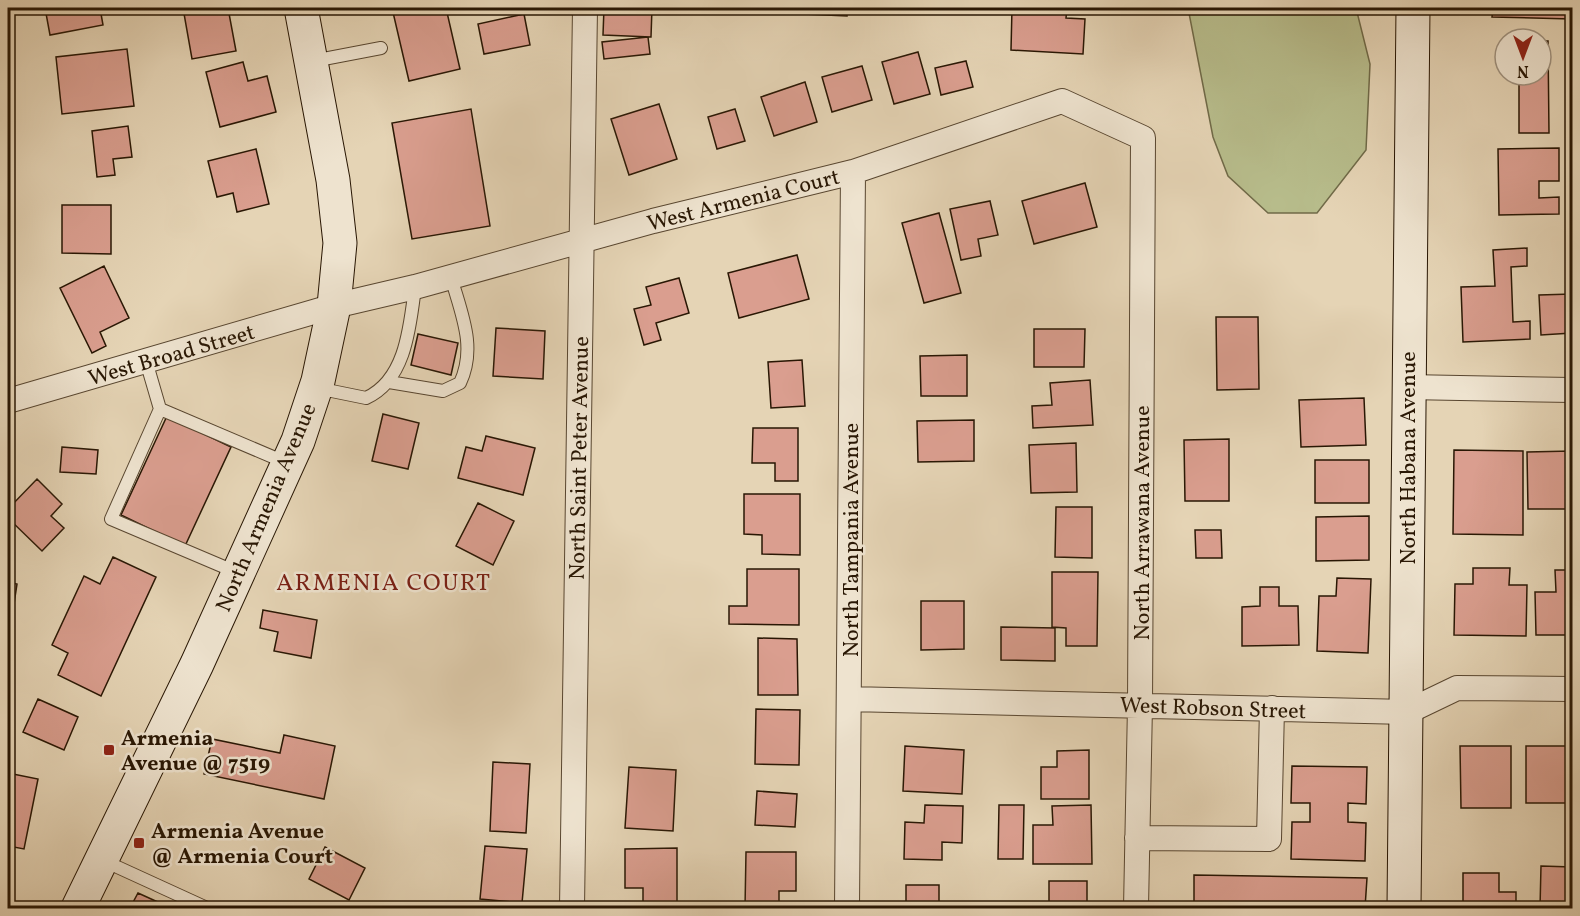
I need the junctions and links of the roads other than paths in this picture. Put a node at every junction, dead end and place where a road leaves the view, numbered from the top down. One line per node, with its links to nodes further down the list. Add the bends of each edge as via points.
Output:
1 (301, 8): 5 (main road, North Armenia Avenue)
2 (585, 8): 8 (street, North Saint Peter Avenue)
3 (1413, 8): 14 (main road, North Habana Avenue)
4 (381, 48): 5 (lane)
5 (313, 61): 11 (main road, North Armenia Avenue, via 340,243)
6 (1143, 138): 7 (street, West Armenia Court, via 1062,101); 23 (street, North Arrawana Avenue)
7 (853, 172): 8 (street, West Armenia Court); 22 (street, North Tampania Avenue)
8 (580, 242): 9 (street, West Armenia Court); 30 (street, North Saint Peter Avenue)
9 (451, 277): 10 (street, West Armenia Court); 13 (lane, via 469,349 460,383 443,391)
10 (415, 287): 11 (street, West Armenia Court); 13 (lane, via 406,340)
11 (334, 306): 12 (street, West Broad Street); 15 (main road, North Armenia Avenue)
12 (146, 361): 17 (street, West Broad Street); 18 (lane)
13 (389, 382): 15 (lane, via 366,398)
14 (1407, 387): 16 (street); 25 (main road, North Habana Avenue)
15 (316, 388): 19 (main road, North Armenia Avenue)
16 (1572, 390)
17 (8, 401)
18 (160, 409): 19 (lane); 20 (lane, via 111,519)
19 (288, 463): 20 (main road, North Armenia Avenue)
20 (237, 573): 27 (main road, North Armenia Avenue)
21 (1572, 689): 25 (street, West Robson Street, via 1457,688)
22 (849, 699): 23 (street, West Robson Street); 31 (street, North Tampania Avenue)
23 (1140, 705): 24 (street, West Robson Street); 26 (street, North Arrawana Avenue)
24 (1272, 708): 25 (street, West Robson Street); 26 (street, via 1269,838)
25 (1407, 712): 33 (main road, North Habana Avenue)
26 (1137, 838): 32 (street, North Arrawana Avenue)
27 (102, 860): 28 (main road, North Armenia Avenue); 29 (lane)
28 (78, 909)
29 (207, 909)
30 (572, 909)
31 (847, 909)
32 (1136, 909)
33 (1404, 909)

